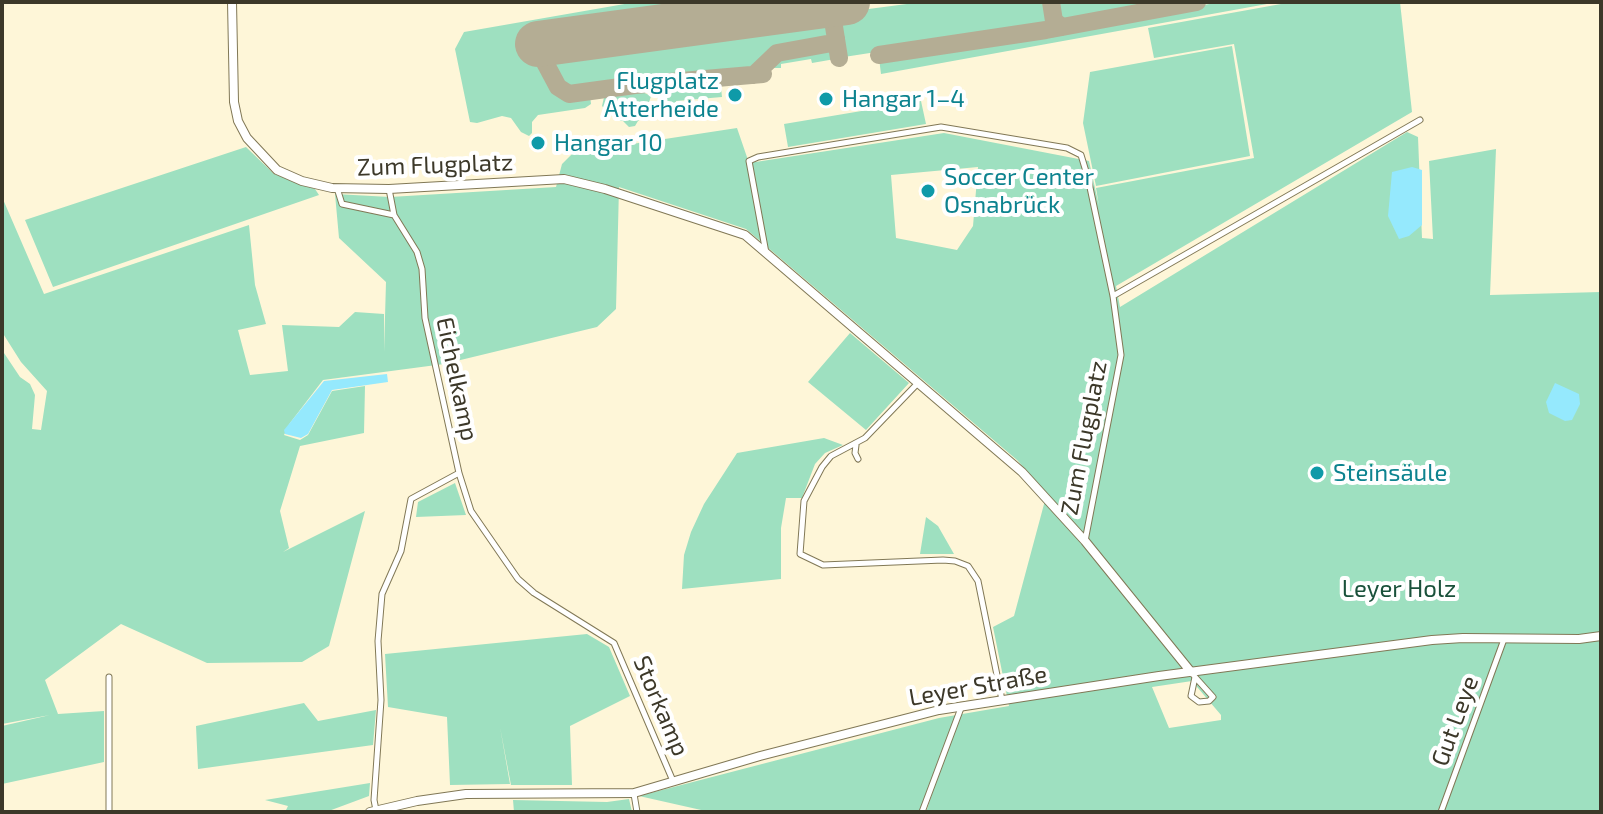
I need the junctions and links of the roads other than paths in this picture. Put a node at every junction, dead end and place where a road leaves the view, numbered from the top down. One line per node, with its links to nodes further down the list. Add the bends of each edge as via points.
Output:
1 (232, 2): 3 (street, Zum Flugplatz, via 234,102 247,138 277,170)
2 (1420, 120): 7 (street)
3 (337, 188): 4 (street, Zum Flugplatz); 5 (street, via 339,202)
4 (389, 189): 5 (street, Eichelkamp); 6 (street, Zum Flugplatz, via 564,179 745,235)
5 (394, 215): 11 (street, Eichelkamp, via 422,269 425,318)
6 (766, 253): 7 (street, Zum Flugplatz, via 749,161 958,128 1081,155); 8 (street, Zum Flugplatz)
7 (1113, 296): 12 (street, Zum Flugplatz, via 1121,355)
8 (918, 383): 9 (street); 12 (street, Zum Flugplatz, via 1002,452)
9 (859, 442): 10 (street); 17 (street, via 831,456 816,477 804,501 800,554 823,565 943,560 968,566 978,581)
10 (858, 459)
11 (459, 473): 19 (street, Storkamp, via 471,511 518,579 614,643); 21 (street, Eichelkamp, via 411,499 401,551 382,594)
12 (1085, 541): 15 (street, Zum Flugplatz)
13 (1601, 636): 15 (street, Leyer Straße, via 1447,639)
14 (1503, 642): 25 (street, Gut Leye)
15 (1193, 675): 15 (street, via 1213,697 1209,701 1191,696); 17 (street, Leyer Straße)
16 (109, 677): 22 (street)
17 (1002, 700): 18 (street, Leyer Straße)
18 (962, 705): 19 (street, Leyer Straße); 24 (street)
19 (673, 782): 20 (street, Leyer Straße)
20 (634, 793): 21 (street, Leyer Straße, via 466,794); 23 (street)
21 (373, 811)
22 (109, 812)
23 (637, 812)
24 (922, 812)
25 (1441, 812)

